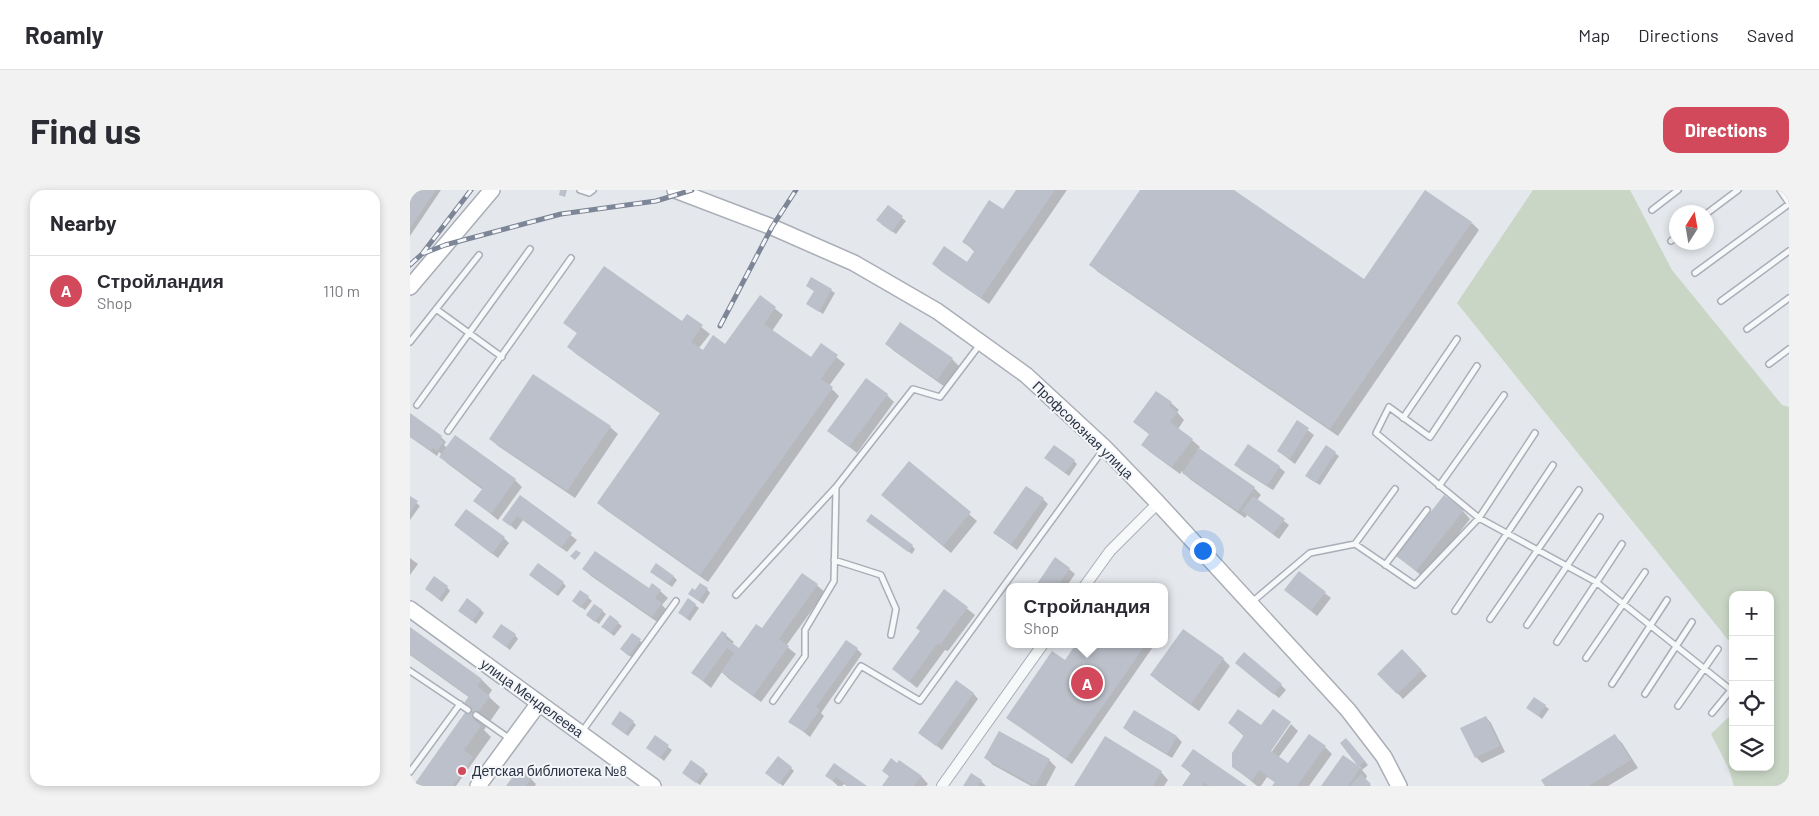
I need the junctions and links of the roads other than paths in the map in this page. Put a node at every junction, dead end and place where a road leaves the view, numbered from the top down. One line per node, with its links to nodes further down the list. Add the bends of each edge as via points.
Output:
1 (492, 190): 16 (main road)
2 (580, 190): 3 (lane, via 589,193)
3 (593, 190)
4 (675, 190): 24 (main road, Профсоюзная улица, via 854,263 937,311)
5 (1678, 190): 10 (lane)
6 (1738, 190): 9 (lane)
7 (1780, 190): 8 (lane)
8 (1789, 204): 15 (lane)
9 (1714, 208)
10 (1652, 210)
11 (530, 249): 21 (lane)
12 (1789, 251): 18 (lane)
13 (479, 255): 19 (lane)
14 (571, 258): 26 (lane)
15 (1695, 273)
16 (410, 286)
17 (1789, 298): 20 (lane)
18 (1721, 301)
19 (436, 309): 21 (lane); 23 (lane)
20 (1747, 329)
21 (469, 333): 26 (lane); 30 (lane)
22 (1457, 338): 31 (lane)
23 (410, 342)
24 (981, 343): 34 (main road, Профсоюзная улица, via 1026,375); 37 (lane, via 940,397 912,389)
25 (1789, 349): 27 (lane)
26 (502, 357): 32 (lane)
27 (1769, 364)
28 (1477, 366): 31 (lane, via 1430,437)
29 (1504, 395): 36 (lane)
30 (417, 405)
31 (1402, 418): 36 (lane, via 1388,407 1376,434)
32 (448, 431)
33 (1535, 433): 43 (lane)
34 (1104, 448): 40 (main road, Профсоюзная улица); 75 (lane, via 920,701 861,666)
35 (1553, 466): 44 (lane)
36 (1440, 486): 43 (lane)
37 (836, 487): 48 (lane); 54 (lane)
38 (1395, 489): 45 (lane)
39 (1579, 490): 47 (lane)
40 (1158, 503): 53 (street, via 1110,551); 57 (main road, Профсоюзная улица)
41 (1427, 510): 49 (lane)
42 (1600, 517): 50 (lane)
43 (1479, 518): 44 (lane); 49 (lane, via 1415,585)
44 (1507, 533): 47 (lane); 60 (lane)
45 (1355, 544): 49 (lane); 57 (lane, via 1310,553)
46 (1622, 544): 52 (lane)
47 (1538, 550): 50 (lane); 61 (lane)
48 (834, 560): 65 (lane, via 881,575 896,609); 76 (lane, via 834,581 805,630 805,656)
49 (1386, 565)
50 (1567, 566): 52 (lane); 63 (lane)
51 (1645, 572): 58 (lane)
52 (1596, 582): 58 (lane); 66 (lane)
53 (1087, 583)
54 (736, 595)
55 (1667, 600): 64 (lane)
56 (676, 601): 83 (lane)
57 (1250, 604): 89 (main road, Профсоюзная улица, via 1348,710 1384,757)
58 (1623, 604): 64 (lane); 70 (lane)
59 (410, 609): 77 (main road, улица Менделеева)
60 (1455, 611)
61 (1490, 619)
62 (1692, 622): 67 (lane)
63 (1528, 625)
64 (1651, 625): 67 (lane); 73 (lane)
65 (891, 635)
66 (1557, 642)
67 (1676, 646): 71 (lane); 74 (lane)
68 (1040, 648): 88 (street)
69 (1718, 648): 71 (lane)
70 (1586, 658)
71 (1704, 668): 79 (lane); 81 (lane, via 1731,690)
72 (410, 670): 78 (lane)
73 (1612, 684)
74 (1645, 694)
75 (838, 700)
76 (773, 702)
77 (539, 703): 83 (main road, улица Менделеева); 84 (main road)
78 (460, 704): 80 (lane); 85 (lane)
79 (1678, 706)
80 (468, 710)
81 (1712, 713)
82 (476, 715): 84 (lane)
83 (580, 733): 87 (main road, улица Менделеева)
84 (510, 740): 86 (main road)
85 (410, 772)
86 (478, 786)
87 (653, 786)
88 (942, 786)
89 (1399, 786)

